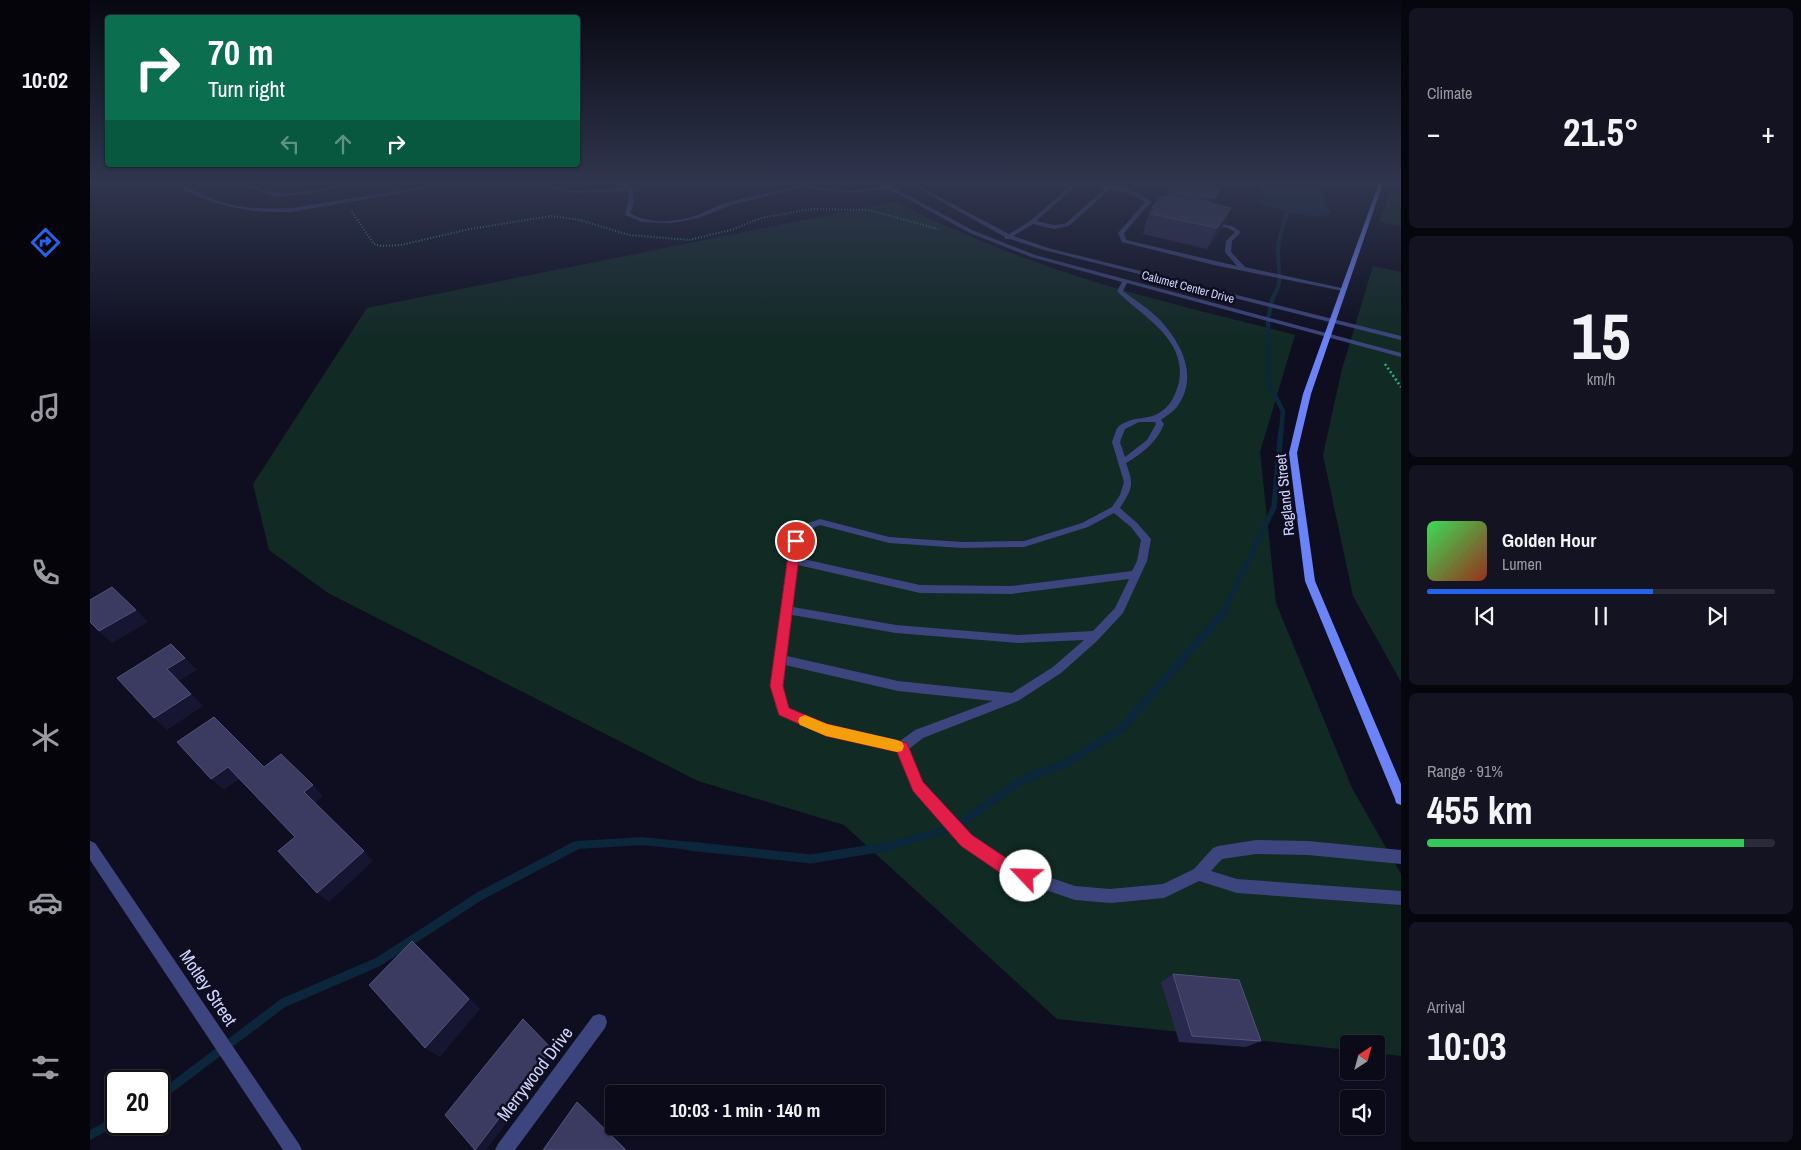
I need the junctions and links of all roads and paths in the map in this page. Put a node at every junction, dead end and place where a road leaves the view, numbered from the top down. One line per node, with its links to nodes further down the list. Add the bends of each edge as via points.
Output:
1 (984, 237): 7 (street, Calumet Center Drive)
2 (1009, 237): 7 (street)
3 (1012, 237): 13 (street, Calumet Center Drive, via 1046,249)
4 (1122, 237): 8 (street, via 1124,241)
5 (1233, 237): 8 (street, via 1228,241 1228,252)
6 (1362, 237): 11 (street, Ragland Street)
7 (996, 243): 9 (street, Calumet Center Drive)
8 (1243, 269): 11 (street)
9 (1125, 282): 10 (street, Calumet Center Drive); 12 (street, via 1120,291)
10 (1140, 286): 12 (street); 14 (street, Calumet Center Drive)
11 (1343, 289): 13 (street, Ragland Street)
12 (1129, 298): 17 (street, via 1156,320 1172,339 1180,356 1184,374 1181,389 1173,407)
13 (1332, 320): 14 (street, Ragland Street); 15 (street, Calumet Center Drive)
14 (1327, 336): 16 (street, Calumet Center Drive); 27 (street, Ragland Street, via 1307,394 1292,453 1310,581)
15 (1401, 338)
16 (1401, 356)
17 (1157, 419): 18 (street, via 1160,424 1158,432 1140,452); 18 (street, via 1137,420 1121,428 1116,442)
18 (1123, 461): 19 (street, via 1128,482)
19 (1115, 509): 20 (street, via 1085,525 1024,544 962,546 889,540 820,522 806,527 796,541); 21 (street, via 1146,539)
20 (793, 560): 21 (street, via 920,589 1011,590); 22 (street)
21 (1136, 574): 23 (street, via 1119,610)
22 (787, 610): 23 (street, via 896,629 1018,639); 24 (street)
23 (1096, 635): 25 (street, via 1057,670)
24 (780, 659): 25 (street, via 898,686); 26 (street, via 777,686 783,711 826,730)
25 (1014, 698): 26 (street, via 919,734)
26 (902, 747): 30 (street, via 918,787 967,840 1010,871 1074,893 1110,896 1164,891)
27 (1401, 799)
28 (90, 848): 33 (street, Motley Street)
29 (1401, 857): 30 (street, via 1308,848 1256,847 1218,853)
30 (1199, 874): 31 (street, via 1237,886)
31 (1401, 898)
32 (599, 1022): 34 (street, Merrywood Drive)
33 (293, 1150)
34 (504, 1150)

